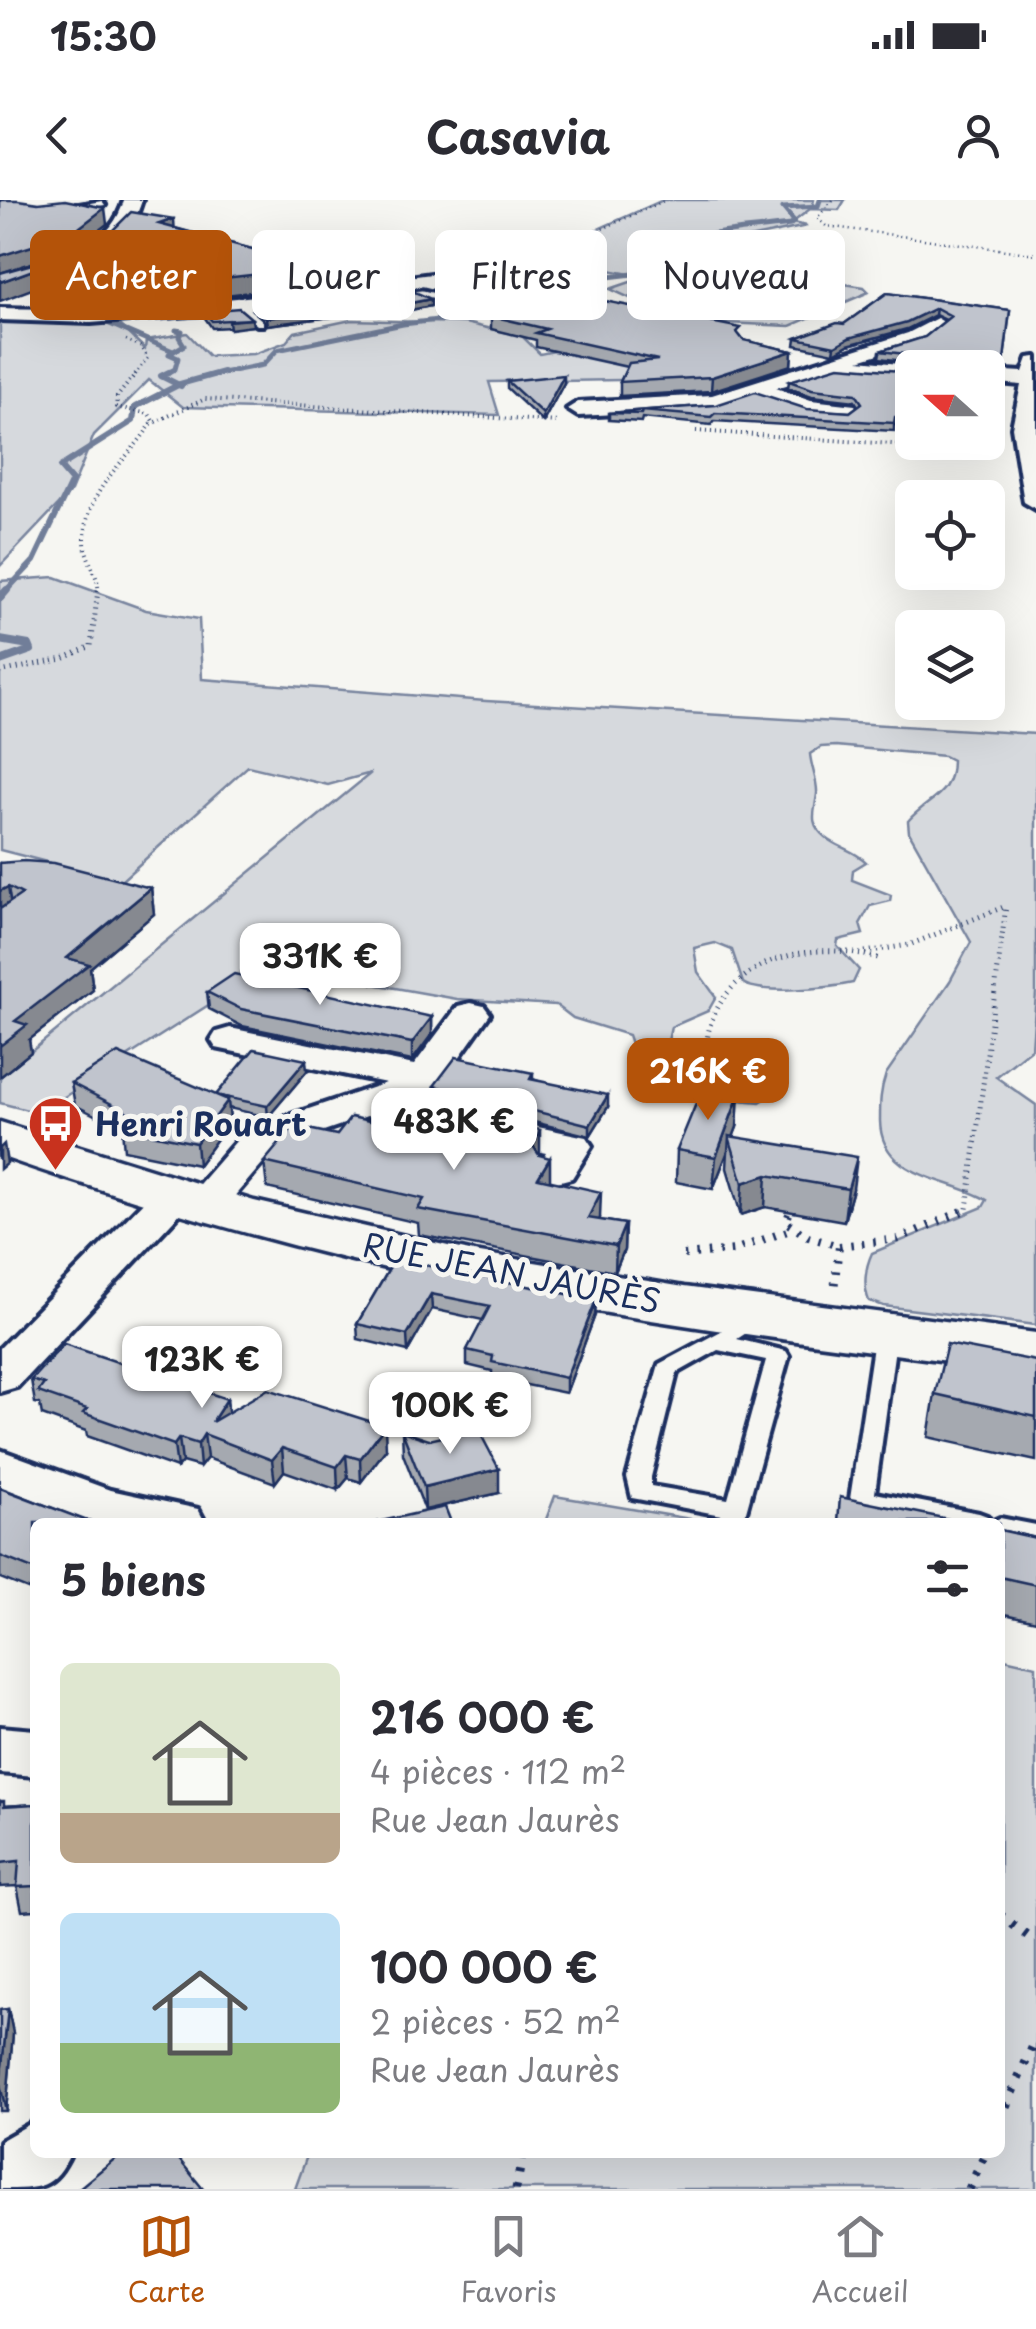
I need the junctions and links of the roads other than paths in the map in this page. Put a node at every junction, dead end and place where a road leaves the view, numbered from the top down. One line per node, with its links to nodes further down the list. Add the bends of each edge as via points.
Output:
1 (133, 200): 2 (lane); 5 (street, via 130,219 104,244)
2 (102, 203): 3 (lane); 4 (lane)
3 (52, 206)
4 (68, 220)
5 (1, 281)
6 (238, 305): 7 (street); 8 (street, via 91,318); 9 (lane)
7 (252, 305)
8 (0, 314)
9 (260, 323)
10 (937, 324): 12 (street)
11 (785, 353): 12 (street)
12 (838, 364): 13 (street); 16 (street)
13 (895, 370)
14 (1034, 371): 15 (street); 19 (street, via 1023,427)
15 (1005, 374)
16 (756, 389): 17 (street, via 694,405); 18 (street)
17 (577, 409)
18 (846, 410)
19 (1034, 494)
20 (472, 1014): 22 (street)
21 (230, 1040): 22 (street)
22 (425, 1079): 23 (street)
23 (366, 1104): 25 (street, via 570,1146); 26 (street, via 269,1136)
24 (0, 1138): 26 (street, RUE JEAN JAURÈS)
25 (557, 1169)
26 (190, 1199): 27 (street, RUE JEAN JAURÈS); 30 (street)
27 (739, 1329): 27 (lane, via 778,1356 737,1509 640,1492 638,1477 667,1369); 28 (street, RUE JEAN JAURÈS, via 830,1326)
28 (886, 1333): 29 (street, RUE JEAN JAURÈS); 33 (lane, via 862,1499)
29 (1036, 1353)
30 (0, 1376)
31 (0, 1468): 32 (street, via 102,1506)
32 (160, 1518)
33 (959, 1518)
34 (1005, 1528): 35 (lane)
35 (1036, 1534)
36 (0, 1750): 37 (street)
37 (30, 1753)
38 (30, 2158): 39 (street)
39 (0, 2182)

